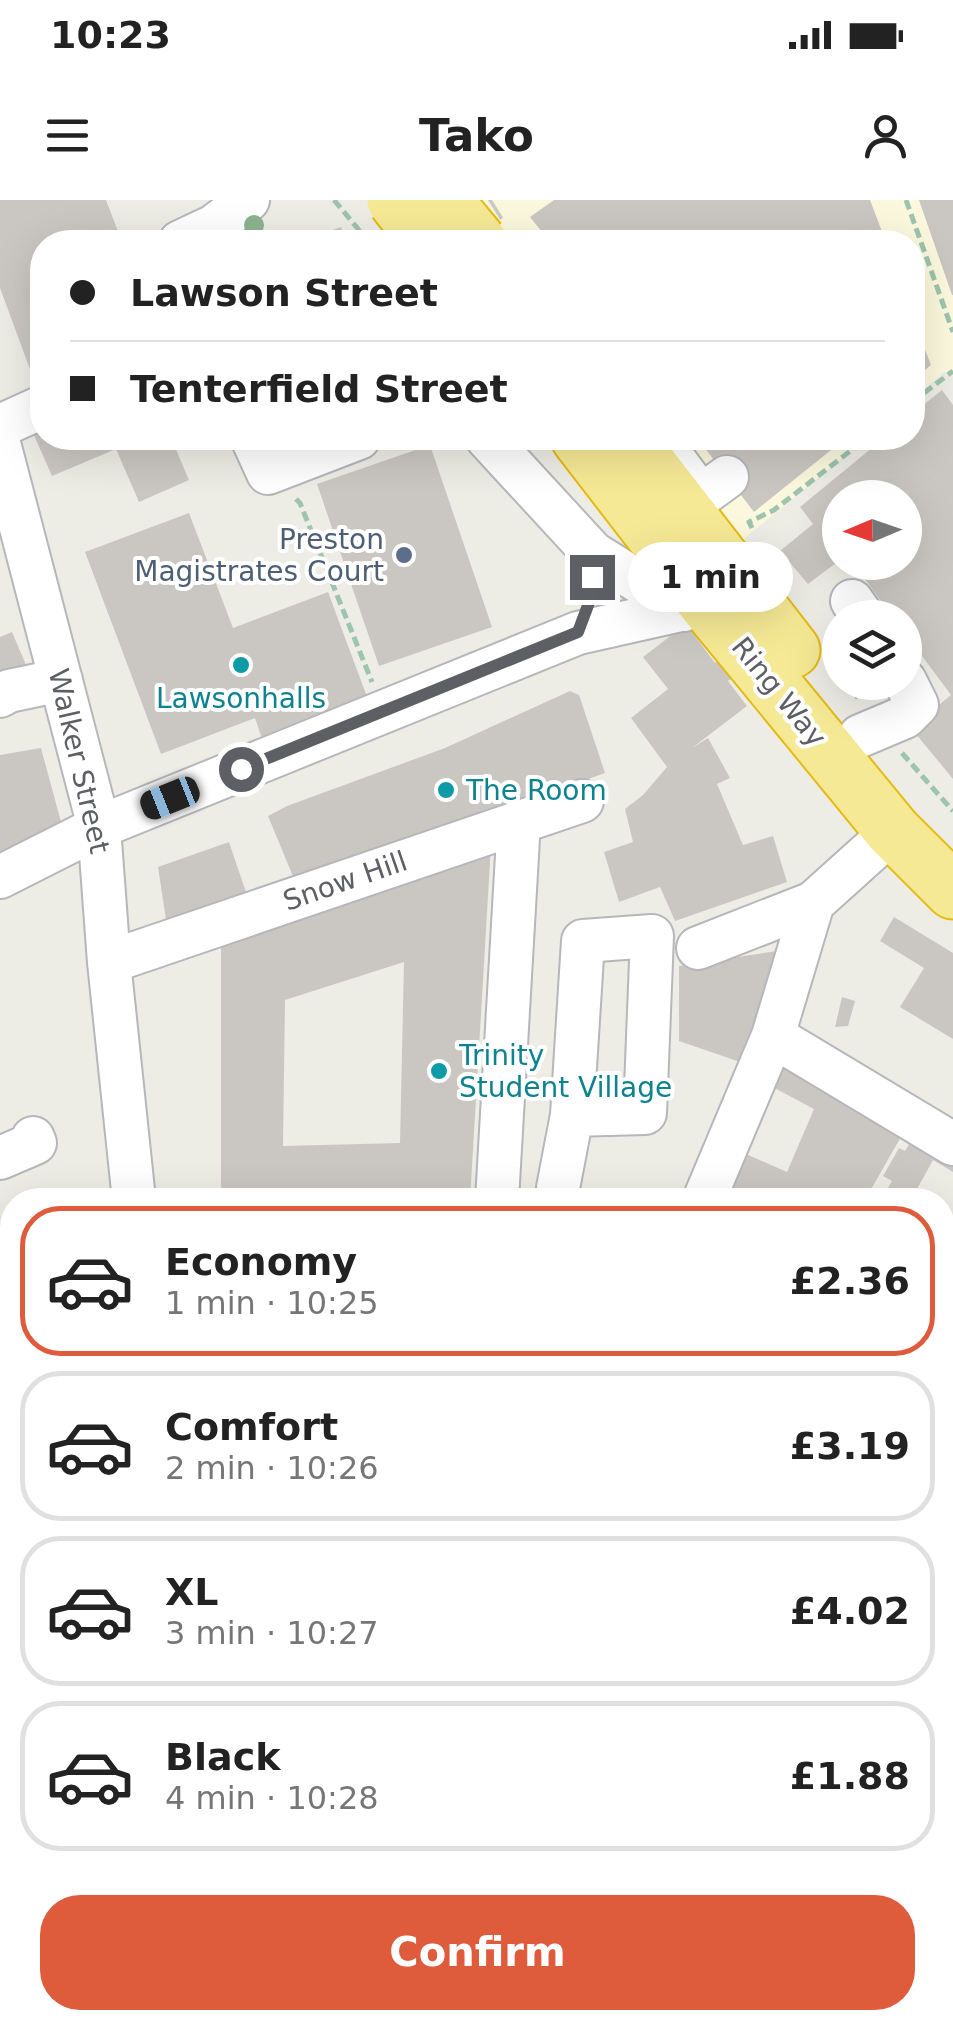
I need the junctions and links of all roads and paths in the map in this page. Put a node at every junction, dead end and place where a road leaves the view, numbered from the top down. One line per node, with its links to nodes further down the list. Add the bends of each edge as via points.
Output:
1 (248, 200): 6 (street, via 214,226)
2 (334, 200): 7 (path)
3 (395, 200): 8 (highway, bridge)
4 (444, 200): 9 (highway, bridge)
5 (906, 200): 10 (path)
6 (194, 230)
7 (359, 230)
8 (419, 230)
9 (469, 230)
10 (917, 230)
11 (925, 253): 12 (path)
12 (953, 332)
13 (953, 370): 14 (path)
14 (925, 392)
15 (30, 412): 16 (street)
16 (0, 426)
17 (0, 447): 30 (street, Walker Street)
18 (289, 450): 24 (street)
19 (498, 450): 27 (street)
20 (587, 450): 28 (highway, Ring Way)
21 (637, 450): 34 (highway, Ring Way)
22 (667, 450): 25 (street, via 701,496)
23 (852, 450): 26 (path)
24 (260, 455): 31 (path, via 300,503)
25 (727, 476)
26 (749, 522)
27 (594, 553): 28 (street); 29 (street, via 590,600)
28 (695, 607): 29 (street); 38 (highway, Ring Way)
29 (578, 632): 37 (street)
30 (62, 680): 32 (street); 37 (street, Walker Street)
31 (372, 682)
32 (0, 696)
33 (915, 700): 34 (street, via 905,717)
34 (860, 736): 39 (highway, Ring Way)
35 (582, 801): 36 (street, Snow Hill)
36 (519, 821): 44 (street, Snow Hill); 49 (street)
37 (99, 827): 40 (street); 44 (street, Walker Street)
38 (892, 831): 41 (highway, Ring Way); 42 (street)
39 (953, 845)
40 (0, 877)
41 (953, 890)
42 (812, 903): 43 (street); 45 (street)
43 (698, 948)
44 (110, 962): 48 (street, Walker Street)
45 (773, 1036): 47 (street); 51 (street)
46 (572, 1114): 50 (street)
47 (953, 1144)
48 (133, 1188)
49 (498, 1188)
50 (558, 1188)
51 (709, 1188)

